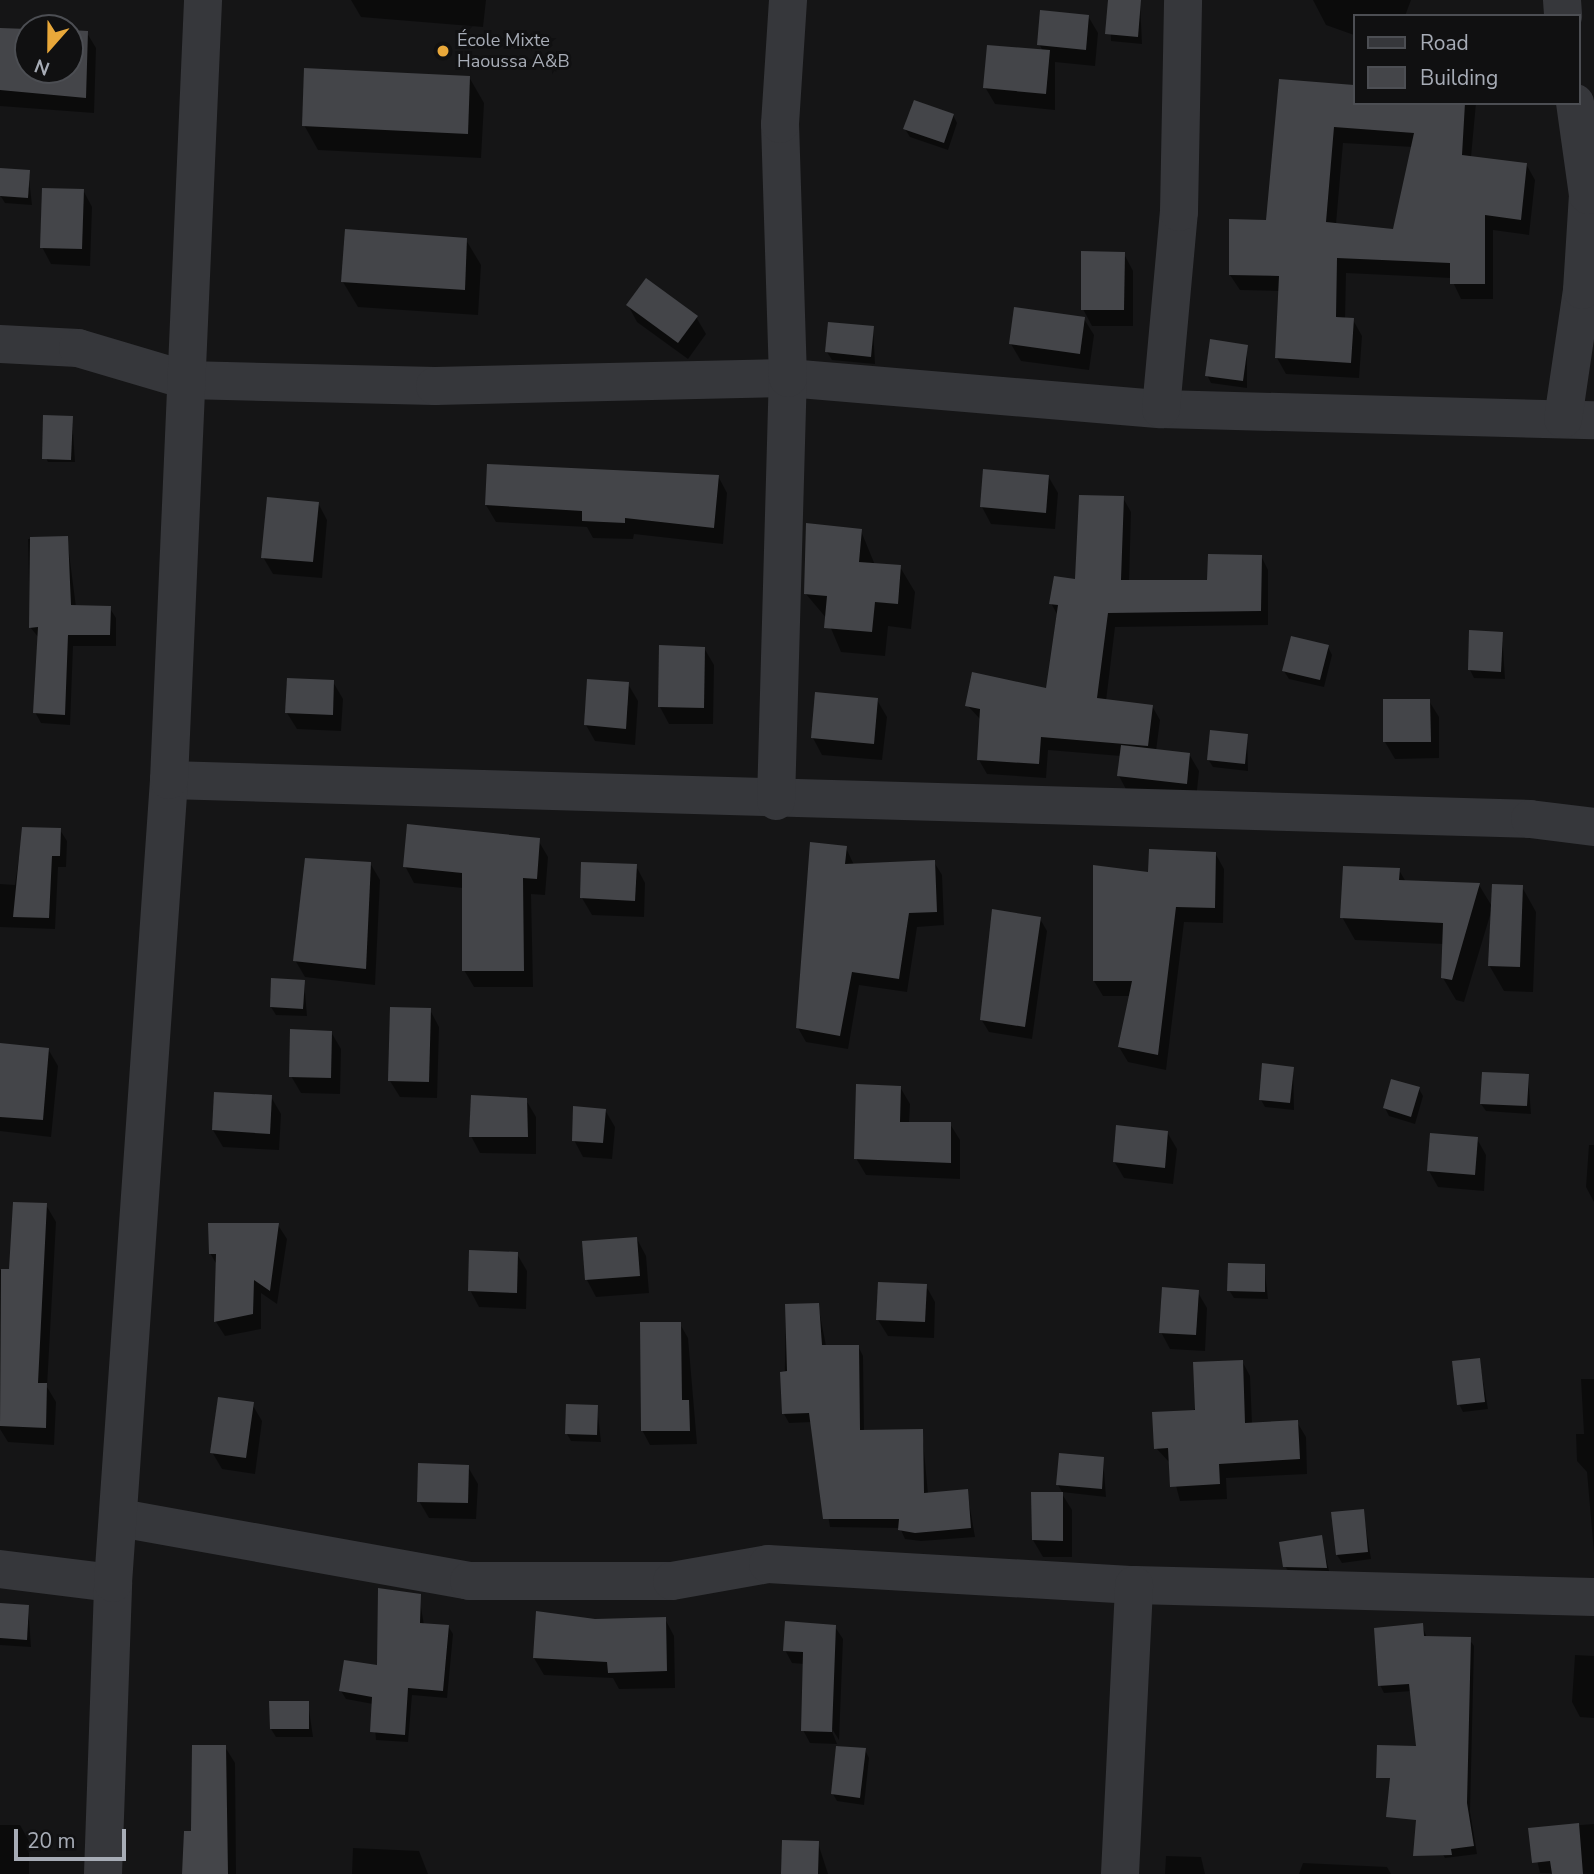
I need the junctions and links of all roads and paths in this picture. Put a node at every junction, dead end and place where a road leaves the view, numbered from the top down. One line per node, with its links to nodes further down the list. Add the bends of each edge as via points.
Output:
1 (203, 0): 7 (street)
2 (788, 0): 6 (street, via 780,124)
3 (1183, 0): 8 (street, via 1179,212)
4 (1575, 105): 9 (street, via 1588,195)
5 (0, 344): 7 (street, via 78,348)
6 (788, 378): 7 (street, via 435,386); 8 (street); 11 (street)
7 (186, 380): 10 (street)
8 (1161, 409): 9 (street)
9 (1579, 419)
10 (169, 780): 11 (street); 13 (street)
11 (776, 801): 12 (street, via 1530,819)
12 (1594, 827)
13 (120, 1518): 15 (street); 16 (street, via 469,1581 672,1581 768,1564)
14 (0, 1569): 15 (street)
15 (113, 1583): 18 (street)
16 (1134, 1585): 17 (street); 19 (street)
17 (1594, 1597)
18 (103, 1874)
19 (1121, 1874)

